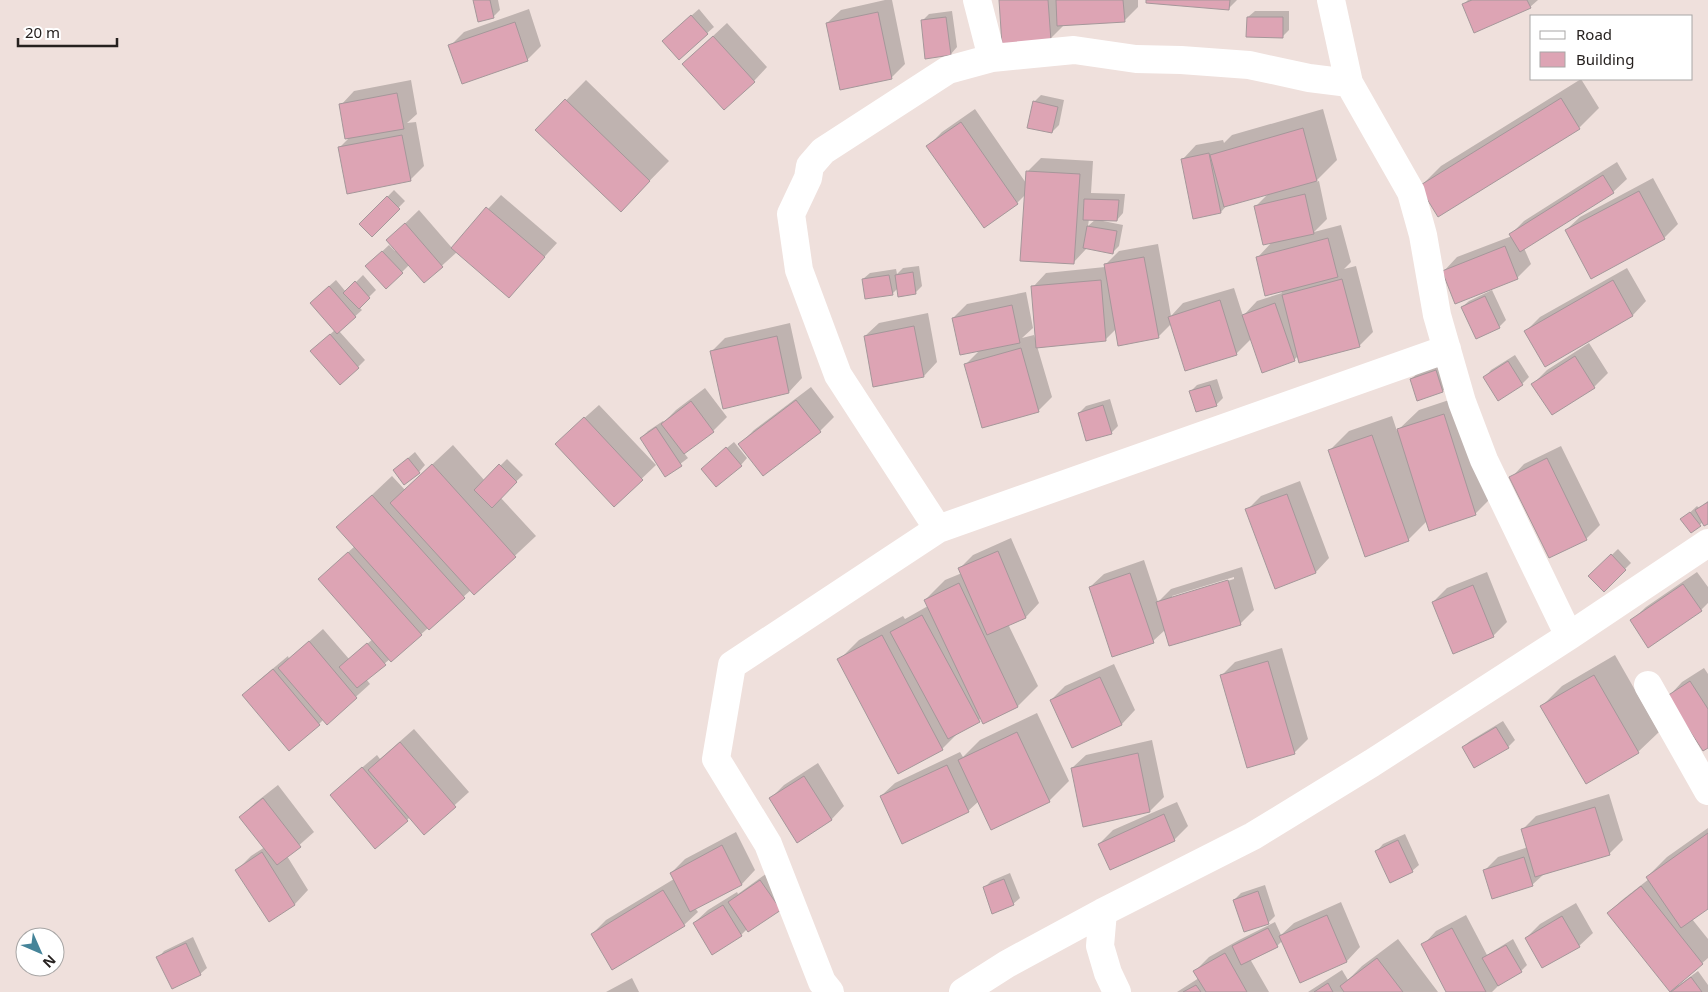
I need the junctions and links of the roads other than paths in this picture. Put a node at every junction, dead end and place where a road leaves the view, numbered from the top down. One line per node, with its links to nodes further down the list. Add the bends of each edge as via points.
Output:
1 (977, 0): 3 (street)
2 (1331, 0): 4 (street)
3 (992, 58): 4 (street, via 1074,50 1136,59 1249,65); 6 (street, via 948,70 823,151 810,166 808,178 791,214 799,270 838,375)
4 (1349, 83): 5 (street, via 1411,192)
5 (1446, 349): 6 (street); 8 (street, via 1484,460)
6 (938, 529): 12 (street, via 732,665 716,760 768,844 822,982)
7 (1708, 543): 8 (street)
8 (1568, 636): 11 (street, via 1253,836)
9 (1648, 685): 10 (street)
10 (1708, 791)
11 (1103, 912): 13 (street); 14 (street, via 1100,946)
12 (830, 992)
13 (963, 992)
14 (1117, 992)

